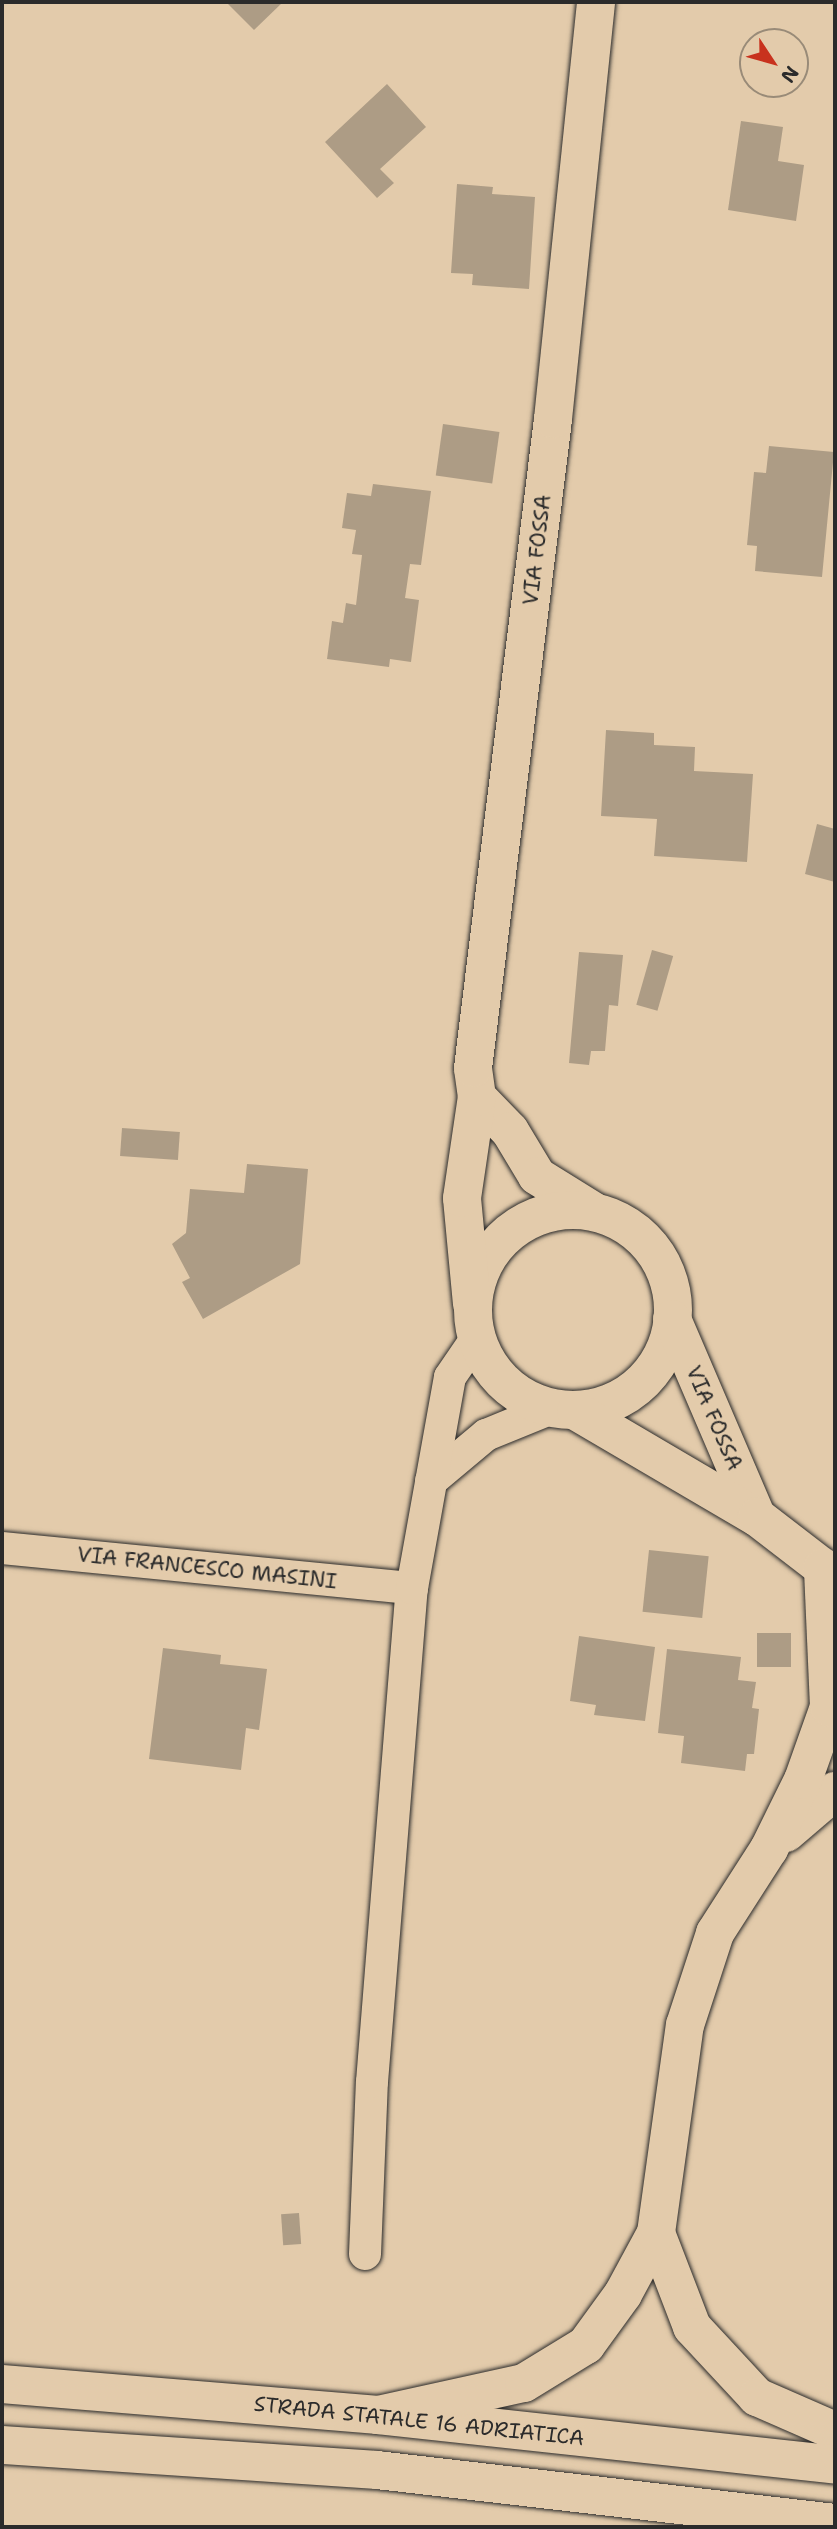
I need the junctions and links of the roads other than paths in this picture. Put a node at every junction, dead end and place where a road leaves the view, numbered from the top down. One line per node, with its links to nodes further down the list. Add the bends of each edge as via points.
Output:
1 (596, 2): 2 (main road, VIA FOSSA, via 553,419 473,1068)
2 (477, 1097): 3 (main road, via 510,1131 537,1176); 5 (main road, VIA FOSSA, via 462,1198)
3 (593, 1211): 4 (main road, via 640,1235 665,1269 673,1297); 5 (main road, via 552,1213 513,1229 494,1248 477,1279)
4 (671, 1319): 6 (main road, via 661,1359 639,1386 597,1408); 8 (main road, VIA FOSSA)
5 (474, 1322): 6 (main road, via 489,1367 514,1392 541,1406); 7 (street, via 450,1377)
6 (564, 1409): 7 (street, via 486,1436); 8 (main road, VIA FOSSA)
7 (431, 1481): 11 (street)
8 (757, 1517): 10 (main road, VIA FOSSA)
9 (2, 1548): 11 (street, VIA FRANCESCO MASINI)
10 (829, 1572): 12 (main road)
11 (412, 1588): 16 (street, via 372,2082)
12 (832, 1704): 14 (main road, via 803,1780)
13 (835, 1791): 14 (main road)
14 (769, 1849): 15 (main road, via 715,1933 685,2025)
15 (656, 2233): 18 (main road, via 623,2294 586,2345 524,2383); 19 (main road, via 692,2327 757,2397)
16 (365, 2254)
17 (2, 2384): 18 (main road, STRADA STATALE 16 ADRIATICA)
18 (378, 2415): 21 (main road, STRADA STATALE 16 ADRIATICA)
19 (835, 2431)
20 (2, 2445): 22 (main road, via 377,2470)
21 (835, 2465)
22 (835, 2523)

